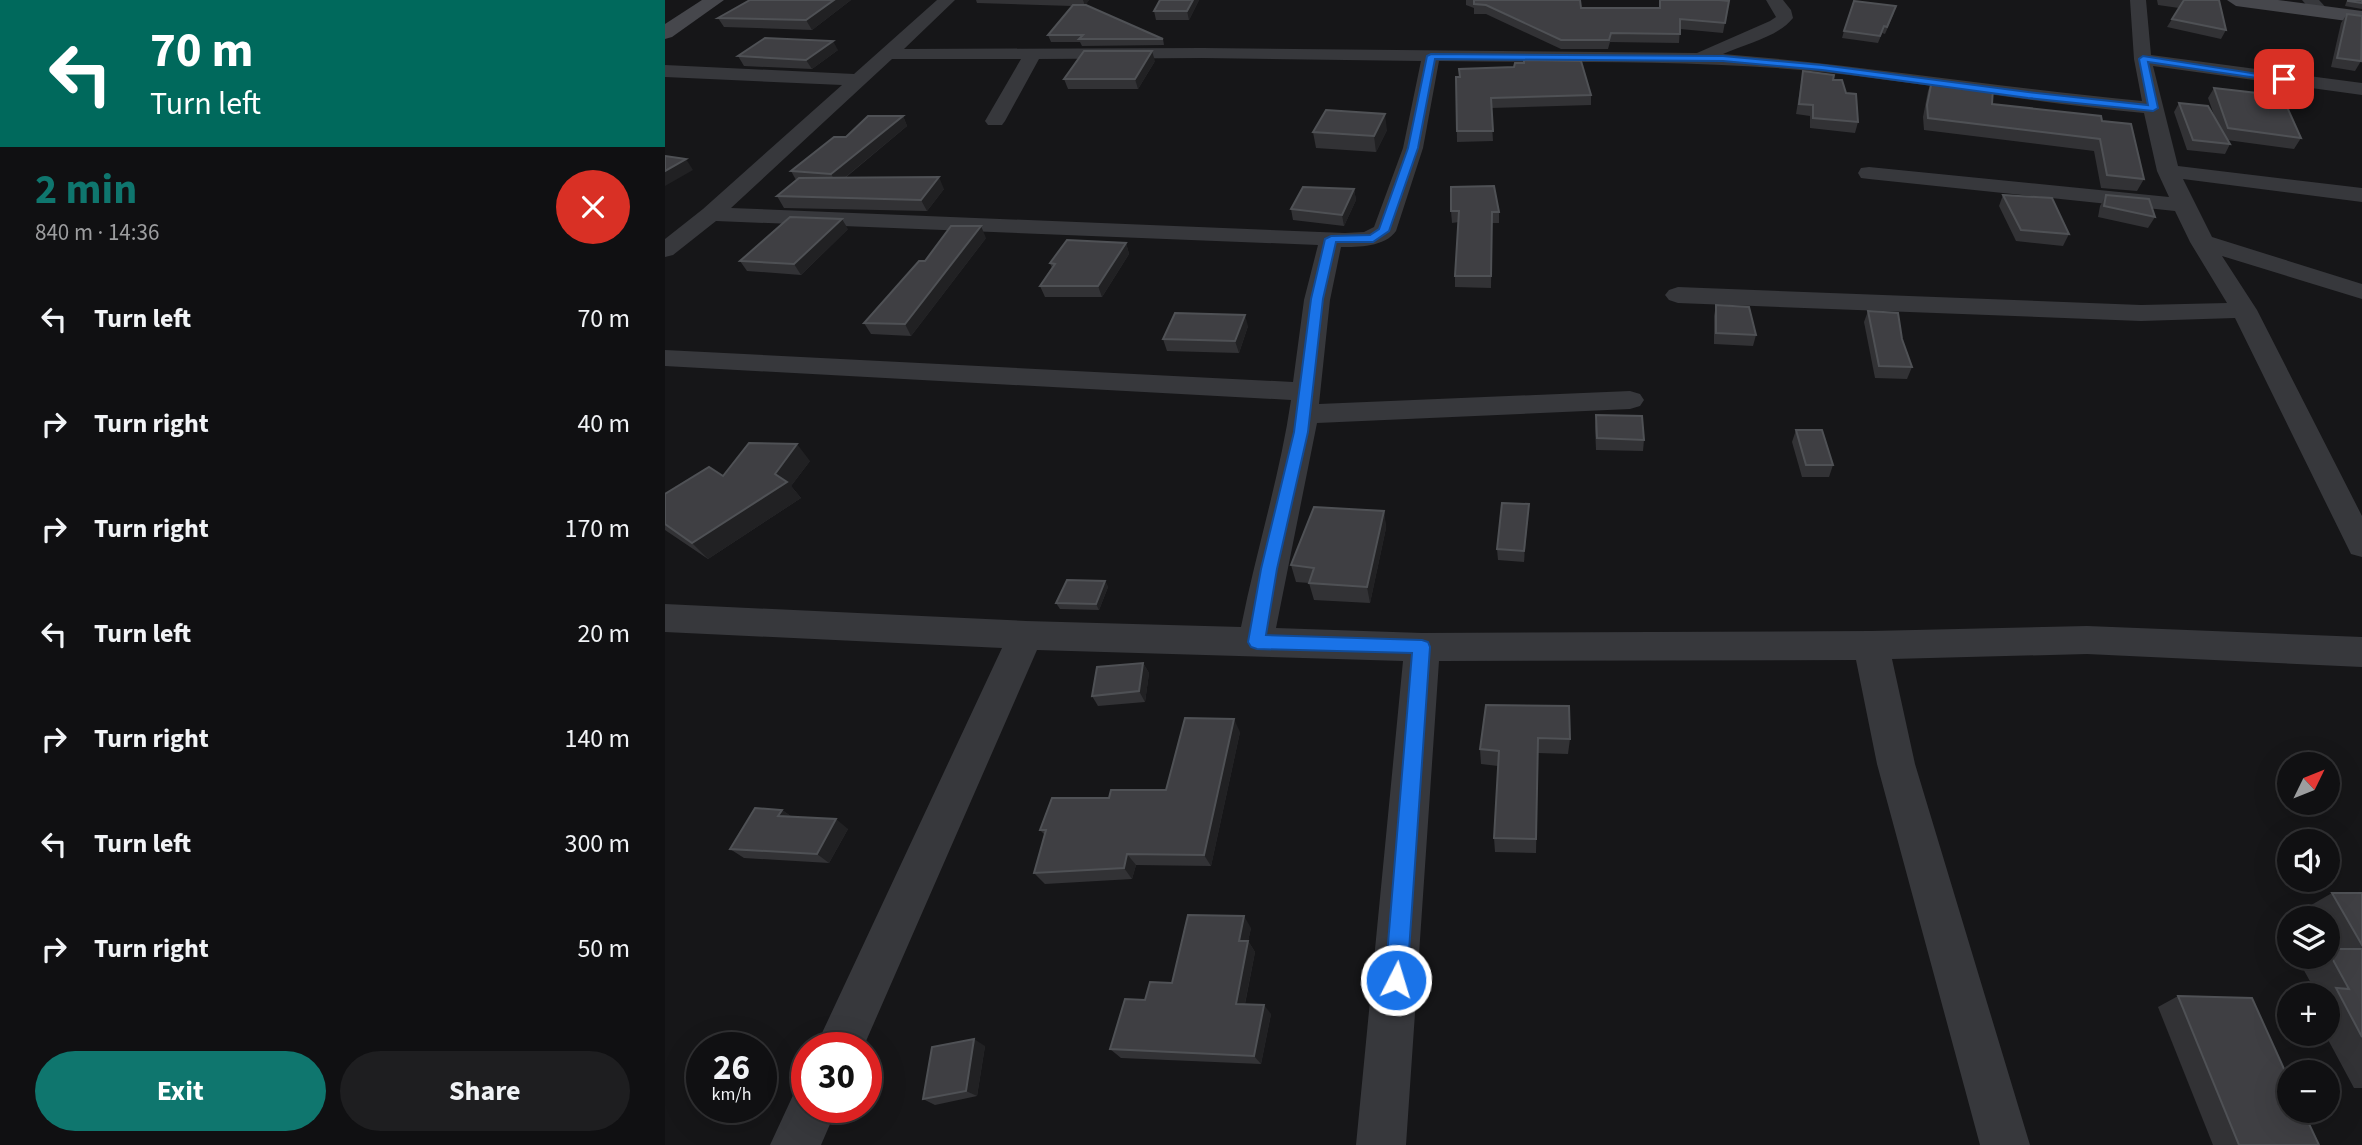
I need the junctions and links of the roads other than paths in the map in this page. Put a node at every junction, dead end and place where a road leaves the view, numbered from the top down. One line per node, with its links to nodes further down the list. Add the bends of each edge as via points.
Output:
1 (715, 0): 8 (street)
2 (947, 0): 10 (street)
3 (1774, 0): 12 (street, via 1784,19)
4 (2138, 0): 13 (street)
5 (2236, 0): 6 (street)
6 (2316, 6): 7 (street)
7 (2362, 17)
8 (665, 33)
9 (1033, 53): 10 (street); 11 (street); 18 (street)
10 (891, 54): 15 (street)
11 (1431, 56): 12 (street); 24 (street, via 1413,148 1384,231 1373,238)
12 (1696, 59): 17 (street, via 1809,66)
13 (2143, 59): 16 (street); 17 (street)
14 (665, 71): 15 (street)
15 (861, 80): 23 (street)
16 (2362, 89)
17 (2153, 108): 19 (street)
18 (995, 121)
19 (2168, 171): 21 (street); 22 (street)
20 (1868, 173): 22 (street)
21 (2362, 195)
22 (2185, 205): 25 (street)
23 (711, 214): 24 (street); 26 (street)
24 (1331, 239): 32 (street, via 1317,299)
25 (2202, 242): 27 (street); 29 (street)
26 (665, 250)
27 (2362, 292)
28 (1678, 295): 29 (street, via 2141,313)
29 (2244, 310): 33 (street)
30 (665, 358): 32 (street)
31 (1630, 400): 32 (street)
32 (1305, 403): 36 (street)
33 (2362, 545)
34 (665, 618): 35 (street)
35 (1026, 635): 36 (street); 40 (street)
36 (1257, 642): 38 (street)
37 (1871, 645): 38 (street); 39 (street, via 2087,640); 44 (street, via 1896,764)
38 (1422, 647): 43 (street)
39 (2362, 652)
40 (846, 1032)
41 (805, 1123): 42 (street)
42 (795, 1145)
43 (1381, 1145)
44 (2005, 1145)

